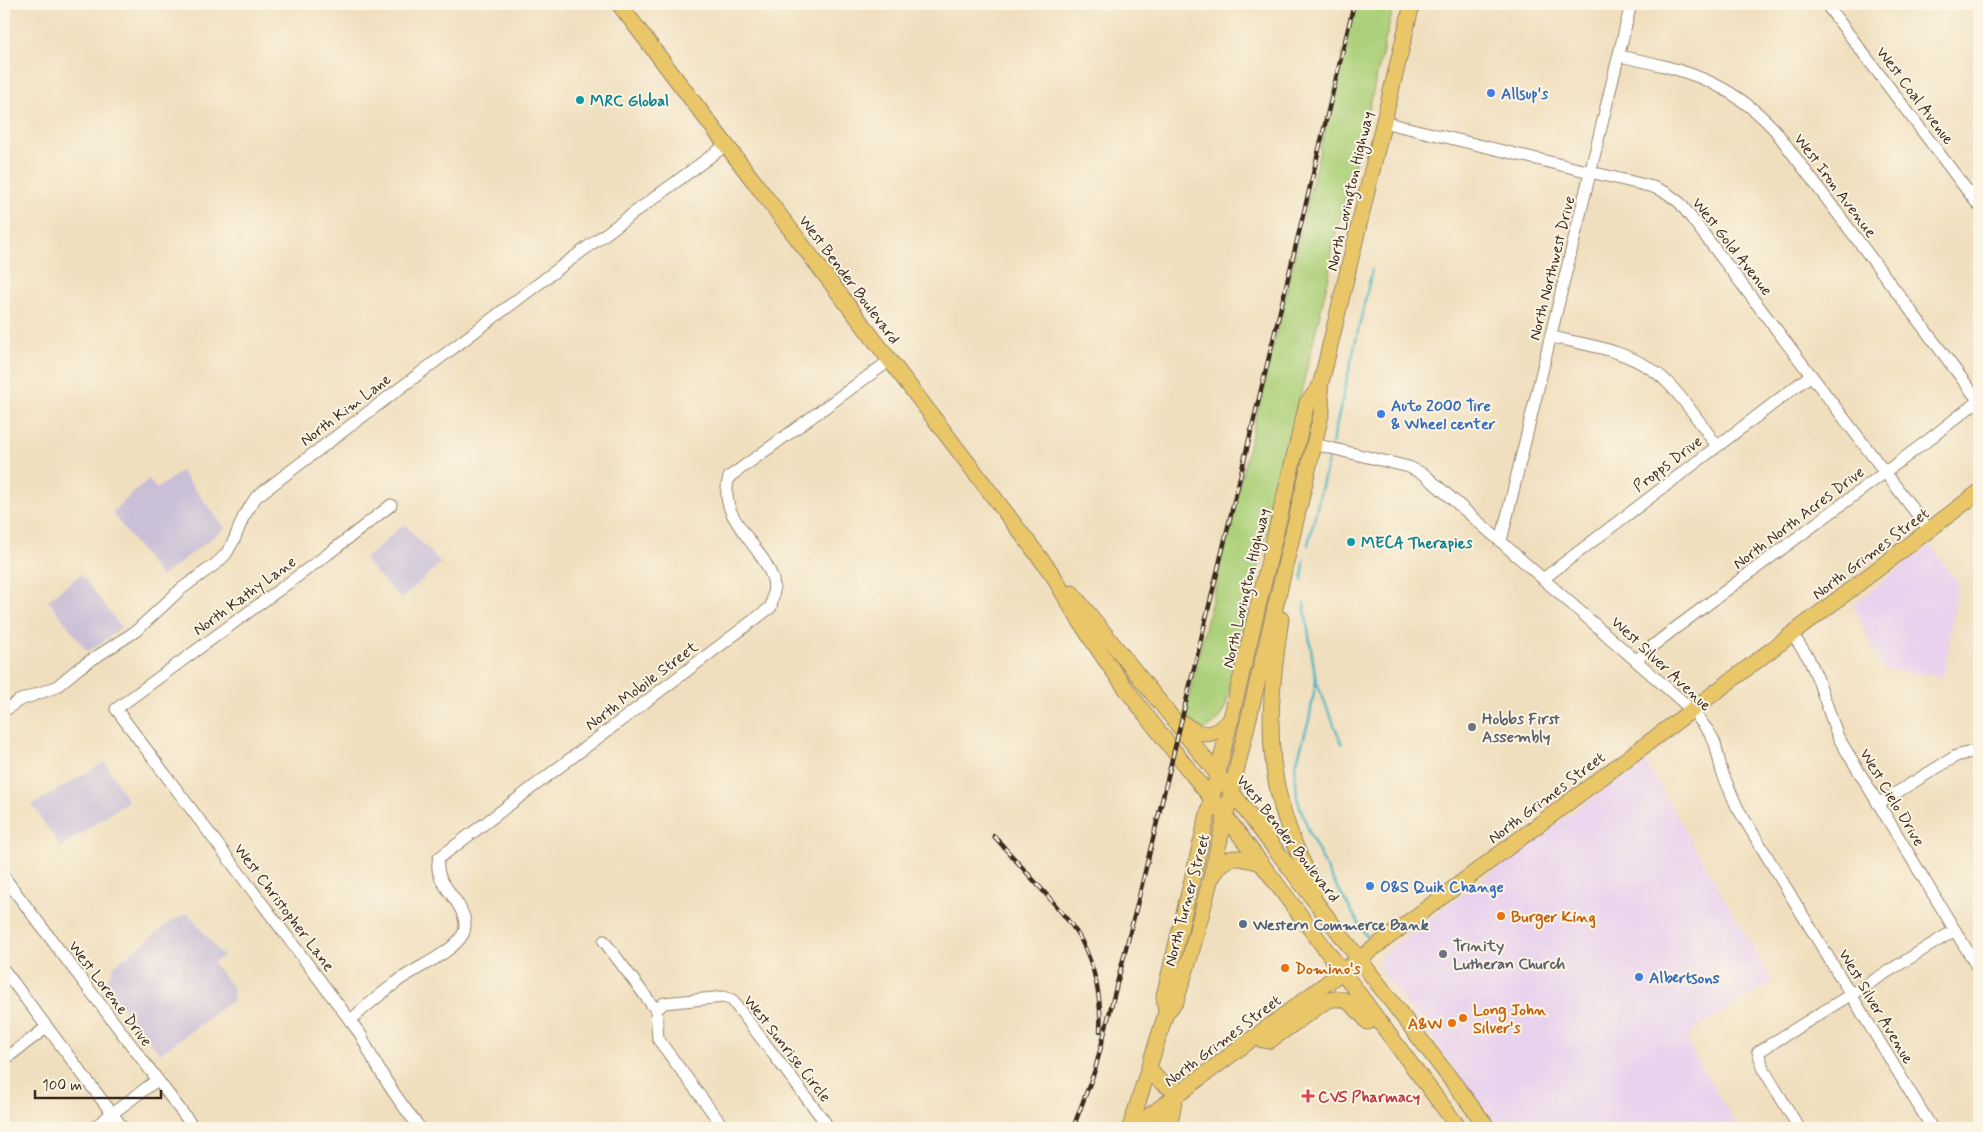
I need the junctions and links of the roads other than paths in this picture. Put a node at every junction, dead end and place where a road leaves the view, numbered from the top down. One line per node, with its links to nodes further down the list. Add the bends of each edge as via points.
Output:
1 (620, 4): 7 (main road, West Bender Boulevard)
2 (1412, 4): 6 (main road, North Lovington Highway)
3 (1631, 4): 5 (street, North Northwest Drive)
4 (1826, 4): 9 (street, West Coal Avenue)
5 (1619, 56): 8 (street, North Northwest Drive); 14 (street, West Iron Avenue, via 1677,69 1708,81 1735,95 1760,115)
6 (1383, 122): 8 (street, West Gold Avenue); 13 (main road, North Lovington Highway)
7 (726, 145): 11 (main road, West Bender Boulevard); 30 (street, North Kim Lane, via 256,496 234,540 218,563 181,589 136,631 56,687 18,701)
8 (1591, 172): 10 (street, North Northwest Drive); 12 (street, West Gold Avenue, via 1653,187 1680,203)
9 (1979, 206)
10 (1551, 336): 16 (street, via 1622,354 1645,365 1666,381); 21 (street, North Northwest Drive)
11 (889, 361): 22 (main road, West Bender Boulevard); 51 (street, North Mobile Street, via 729,477 725,489 735,520 774,581 771,607 439,858 436,866 444,885 462,910 466,923 463,934 446,950 398,980)
12 (1811, 374): 16 (street, Propps Drive); 17 (street, West Gold Avenue)
13 (1320, 387): 15 (main road, North Lovington Highway, via 1322,411); 31 (main road, North Lovington Highway, via 1307,403)
14 (1979, 400): 17 (street, North North Acres Drive)
15 (1314, 444): 21 (street, West Silver Avenue, via 1409,467 1425,475); 24 (main road, North Lovington Highway)
16 (1717, 446): 23 (street, Propps Drive)
17 (1885, 472): 20 (street, West Gold Avenue); 26 (street, North North Acres Drive)
18 (1979, 492): 20 (main road, North Grimes Street)
19 (391, 505): 28 (street, North Kathy Lane)
20 (1929, 530): 25 (main road, North Grimes Street)
21 (1501, 541): 23 (street, West Silver Avenue)
22 (1052, 575): 27 (main road, West Bender Boulevard, via 1071,592); 35 (main road, West Bender Boulevard, via 1135,703)
23 (1543, 579): 26 (street, West Silver Avenue)
24 (1281, 583): 34 (main road, North Lovington Highway); 41 (main road, via 1284,603 1270,729 1275,778 1286,825)
25 (1792, 634): 29 (main road, North Grimes Street); 36 (street, West Cielo Drive, via 1817,677 1838,737)
26 (1637, 660): 29 (street, West Silver Avenue)
27 (1164, 706): 31 (main road, via 1199,734 1220,730); 33 (main road, West Bender Boulevard)
28 (116, 709): 51 (street, West Christopher Lane)
29 (1692, 710): 44 (main road, North Grimes Street); 48 (street, West Silver Avenue, via 1715,743 1722,772 1737,807)
30 (4, 711)
31 (1232, 718): 33 (main road, North Lovington Highway)
32 (1979, 750): 36 (street, via 1956,756)
33 (1218, 776): 34 (main road, West Bender Boulevard); 35 (main road, North Lovington Highway)
34 (1231, 791): 37 (main road, North Turner Street); 41 (main road, West Bender Boulevard)
35 (1212, 800): 37 (main road, West Bender Boulevard); 50 (main road, North Turner Street, via 1164,996)
36 (1878, 804): 42 (street, West Cielo Drive)
37 (1225, 817): 38 (main road, West Bender Boulevard); 40 (main road, North Turner Street)
38 (1260, 863): 40 (main road, via 1240,857 1226,860 1218,866); 47 (main road, West Bender Boulevard)
39 (4, 877): 57 (street, West Lorene Drive)
40 (1210, 881): 50 (main road, North Turner Street, via 1176,1001)
41 (1333, 924): 44 (main road, West Bender Boulevard)
42 (1955, 930): 46 (street, West Cielo Drive); 48 (street)
43 (604, 941): 49 (street)
44 (1360, 958): 47 (main road, North Grimes Street); 59 (main road, West Bender Boulevard)
45 (4, 970): 52 (street)
46 (1979, 970)
47 (1342, 971): 53 (main road, North Grimes Street); 54 (main road, West Bender Boulevard)
48 (1850, 994): 72 (street, via 1758,1052 1764,1070); 73 (street, West Silver Avenue)
49 (656, 1010): 66 (street, via 658,1039); 67 (street, West Sunrise Circle, via 664,1003 724,997 732,1000 825,1122)
50 (1166, 1013): 56 (main road, North Turner Street)
51 (350, 1021): 65 (street, West Christopher Lane, via 393,1095)
52 (47, 1028): 55 (street); 60 (street)
53 (1253, 1038): 54 (main road, via 1269,1041 1326,1001 1342,998 1356,1008 1381,1038); 58 (main road, North Grimes Street)
54 (1400, 1050): 61 (main road, West Bender Boulevard)
55 (4, 1060)
56 (1150, 1070): 58 (main road, via 1159,1082); 68 (main road, North Turner Street)
57 (157, 1080): 60 (street); 64 (street, West Lorene Drive)
58 (1179, 1094): 68 (main road, North Grimes Street); 69 (main road, via 1171,1118)
59 (1468, 1102): 61 (main road); 71 (main road, West Bender Boulevard)
60 (112, 1114): 62 (street); 63 (street)
61 (1449, 1116): 70 (main road, West Bender Boulevard)
62 (93, 1128)
63 (123, 1128)
64 (194, 1128)
65 (420, 1128)
66 (724, 1128)
67 (818, 1128)
68 (1132, 1128)
69 (1160, 1128)
70 (1459, 1128)
71 (1488, 1128)
72 (1800, 1128)
73 (1932, 1128)

